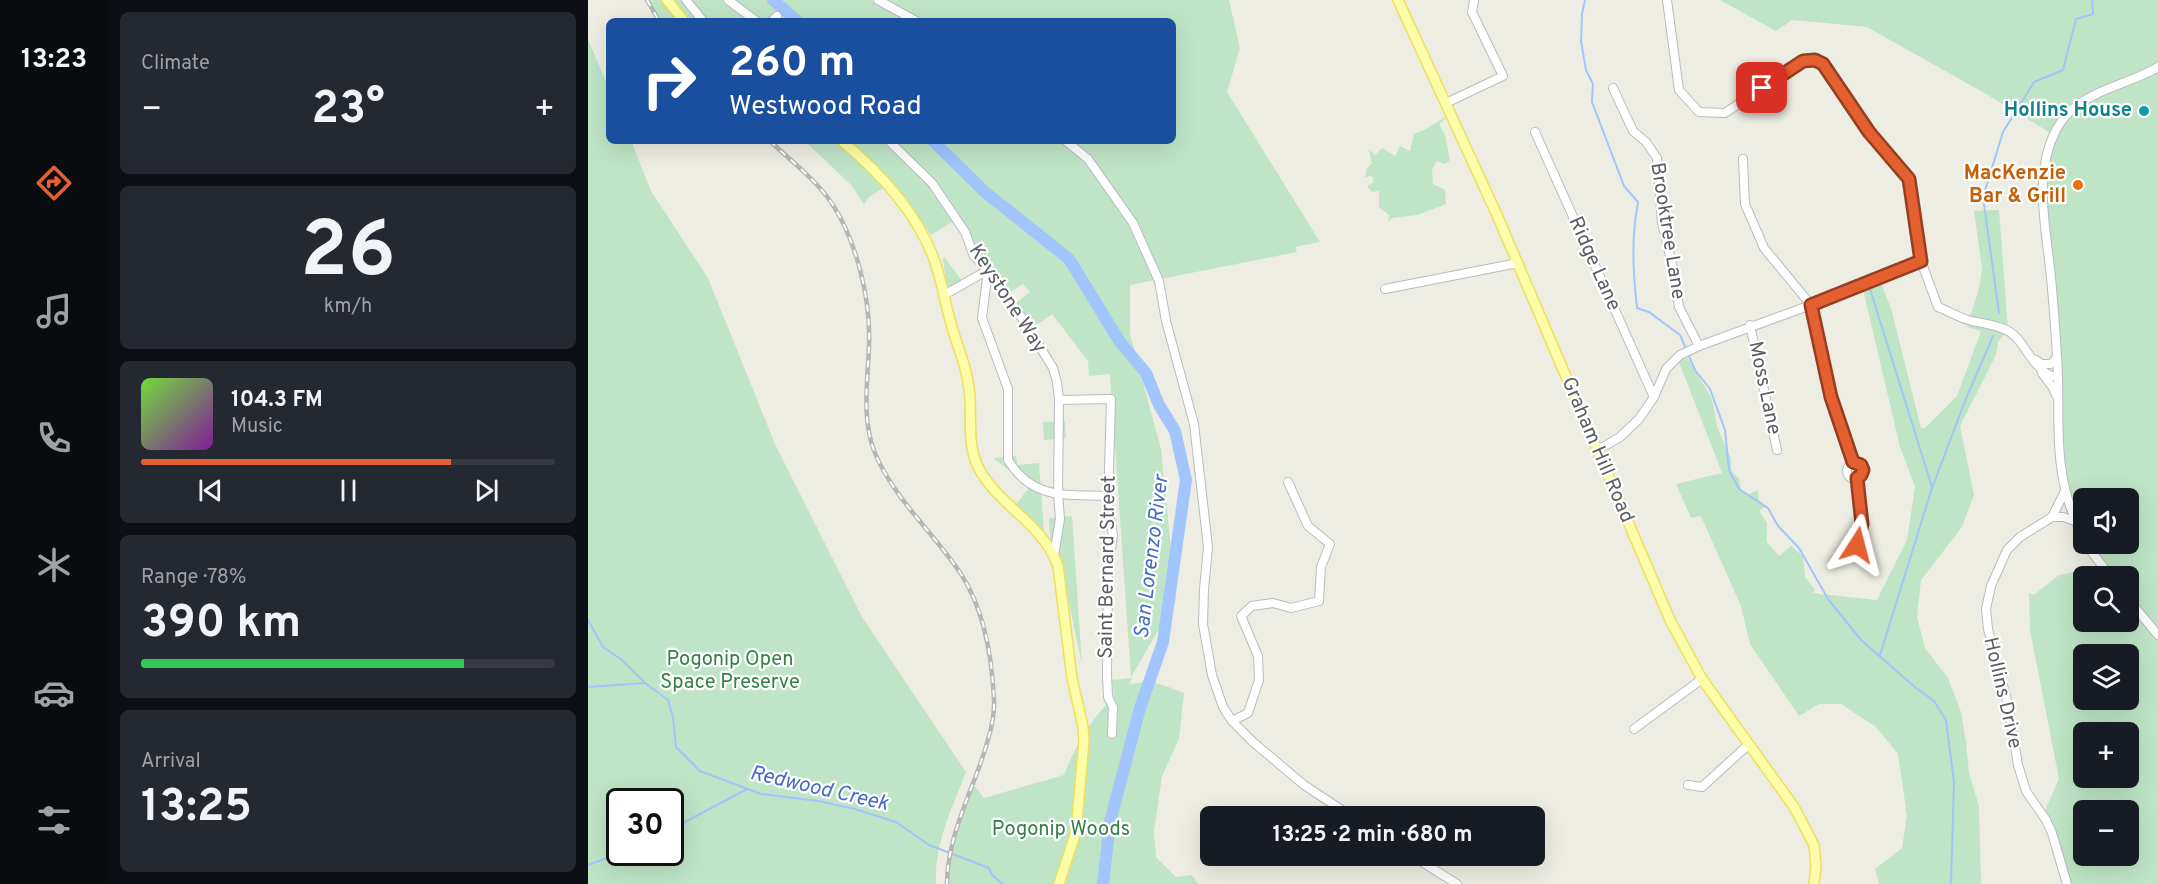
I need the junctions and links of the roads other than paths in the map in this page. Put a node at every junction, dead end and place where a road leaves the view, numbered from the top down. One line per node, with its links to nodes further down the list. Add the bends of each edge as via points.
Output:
1 (667, 0): 8 (main road)
2 (686, 0): 9 (street)
3 (728, 0): 10 (street)
4 (878, 0): 11 (street)
5 (1398, 0): 14 (main road, Graham Hill Road)
6 (1474, 0): 14 (street, via 1472,12 1503,76)
7 (1667, 0): 20 (street, via 1679,90 1699,112 1725,113 1803,61 1823,64 1869,132 1909,179)
8 (682, 18)
9 (701, 18)
10 (752, 18)
11 (911, 18)
12 (2158, 67): 29 (street, via 2082,100 2062,121 2048,152 2042,212)
13 (1613, 88): 27 (street, Brooktree Lane, via 1633,131 1657,158 1662,223 1679,308)
14 (1446, 103): 21 (main road, Graham Hill Road)
15 (1535, 132): 31 (street, Ridge Lane)
16 (845, 144): 24 (main road, via 881,178 910,216 931,253)
17 (892, 144): 22 (street, Keystone Way, via 932,183 965,232 974,256)
18 (1070, 144): 48 (street, via 1088,159 1134,223 1159,281 1194,424 1208,547 1203,624 1212,675)
19 (1743, 159): 25 (street, via 1745,204 1764,249)
20 (1921, 261): 25 (street); 28 (street, via 1938,307 2015,335)
21 (1518, 264): 23 (street); 34 (main road, Graham Hill Road)
22 (988, 270): 24 (street); 32 (street, Keystone Way, via 1053,368); 38 (street, via 982,318 1008,389 1008,460 1030,485)
23 (1385, 290)
24 (944, 295): 44 (main road, via 969,383 971,443 978,466 992,488 1037,530)
25 (1811, 305): 26 (street); 43 (street, via 1831,397 1853,462 1863,470 1857,478 1862,524)
26 (1750, 325): 27 (street); 35 (street, Moss Lane)
27 (1695, 347): 31 (street, via 1666,369)
28 (2030, 357): 29 (street, via 2051,364); 30 (street, via 2046,373); 33 (street, via 2054,388)
29 (2057, 357): 30 (street)
30 (2058, 377): 33 (street)
31 (1654, 397): 34 (street, via 1620,437)
32 (1059, 400): 38 (street, Keystone Way); 39 (street, Saint Bernard Street, via 1110,399)
33 (2059, 406): 37 (street)
34 (1598, 450): 47 (main road, Graham Hill Road, via 1670,620)
35 (1777, 450)
36 (1288, 482): 48 (street, via 1308,526 1330,544 1321,567 1319,601 1291,608 1274,603 1252,606 1241,616 1258,656 1259,680 1248,713)
37 (2065, 491): 40 (street); 41 (street)
38 (1058, 494): 39 (street); 44 (street, Keystone Way, via 1060,519)
39 (1108, 496): 50 (street, Saint Bernard Street, via 1113,534 1108,571 1107,675 1108,697 1113,707)
40 (2073, 515)
41 (2052, 517): 42 (street); 58 (street, Hollins Drive, via 2007,550 1998,566 1986,609 2018,765 2026,791 2052,833)
42 (2073, 520)
43 (1857, 545)
44 (1054, 555): 55 (main road, via 1083,728 1076,832)
45 (2139, 612): 46 (street)
46 (2158, 635)
47 (1702, 679): 49 (street); 51 (main road, Graham Hill Road)
48 (1232, 721): 53 (street, via 1304,785)
49 (1634, 729)
50 (1112, 734)
51 (1748, 745): 52 (street, via 1702,787); 57 (main road, Graham Hill Road, via 1794,807 1814,845)
52 (1688, 785)
53 (1336, 806)
54 (1428, 866): 56 (street)
55 (1059, 884)
56 (1457, 884)
57 (1814, 884)
58 (2067, 884)

